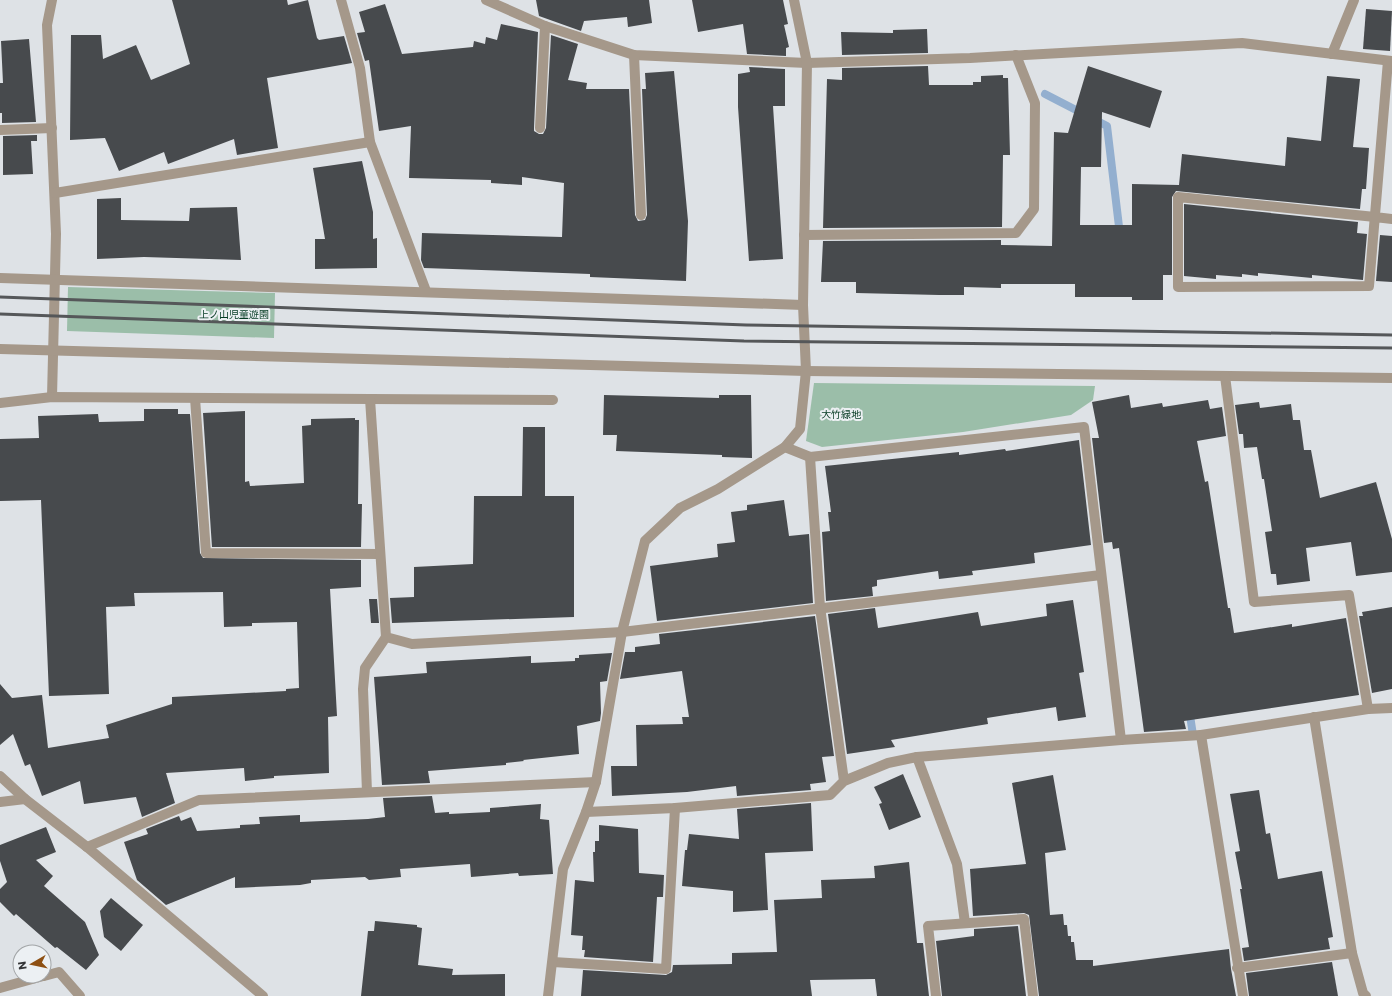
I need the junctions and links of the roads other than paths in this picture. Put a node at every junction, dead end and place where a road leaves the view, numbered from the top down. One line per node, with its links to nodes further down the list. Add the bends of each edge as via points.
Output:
1 (52, 0): 12 (street, via 47,25)
2 (341, 0): 15 (street, via 360,68)
3 (486, 0): 6 (street)
4 (794, 0): 11 (street)
5 (1354, 0): 7 (street)
6 (545, 26): 8 (street); 13 (street)
7 (1332, 54): 9 (street, via 1242,43); 10 (street)
8 (634, 55): 11 (street); 17 (street)
9 (1016, 56): 11 (street); 20 (street, via 1036,103 1034,209 1016,233)
10 (1390, 61): 18 (street)
11 (808, 63): 20 (street)
12 (52, 128): 14 (street); 16 (street)
13 (540, 128)
14 (0, 130)
15 (370, 142): 16 (street); 23 (street)
16 (55, 193): 22 (street)
17 (641, 215)
18 (1375, 216): 18 (street, via 1369,286 1178,287 1178,198); 19 (street)
19 (1392, 219)
20 (804, 235): 24 (street)
21 (0, 278): 22 (street)
22 (55, 279): 23 (street); 26 (street)
23 (426, 291): 24 (street)
24 (803, 305): 27 (street)
25 (0, 349): 26 (street)
26 (54, 350): 27 (street); 30 (street)
27 (806, 371): 28 (street); 35 (street, via 800,429)
28 (1225, 376): 29 (street); 43 (street, via 1254,602 1349,595)
29 (1392, 378)
30 (52, 397): 31 (street); 34 (street)
31 (195, 398): 32 (street); 37 (street, via 206,554)
32 (370, 399): 33 (street); 37 (street)
33 (553, 400)
34 (0, 403)
35 (785, 447): 36 (street); 40 (street, via 718,489 680,508 644,542)
36 (810, 457): 38 (street, via 1084,427); 39 (street)
37 (380, 554): 41 (street)
38 (1101, 575): 39 (street); 46 (street)
39 (820, 607): 40 (street); 49 (street)
40 (622, 632): 41 (street, via 412,644); 50 (street)
41 (386, 637): 51 (street, via 365,668 364,675)
42 (1392, 708): 43 (street)
43 (1368, 709): 44 (street)
44 (1314, 717): 45 (street); 58 (street)
45 (1201, 735): 46 (street); 60 (street)
46 (1121, 740): 47 (street)
47 (917, 757): 49 (street, via 888,763); 57 (street, via 957,864)
48 (0, 776): 52 (street)
49 (844, 781): 54 (street, via 830,795)
50 (596, 782): 51 (street); 55 (street)
51 (368, 792): 56 (street, via 199,800)
52 (25, 798): 53 (street); 56 (street)
53 (0, 802)
54 (675, 808): 55 (street); 59 (street, via 666,969)
55 (586, 812): 59 (street, via 563,869)
56 (87, 847): 65 (street)
57 (965, 923): 67 (street, via 928,926); 68 (street, via 1024,919)
58 (1352, 953): 60 (street); 70 (street)
59 (553, 962): 66 (street)
60 (1237, 968): 69 (street)
61 (52, 974): 64 (street, via 58,972)
62 (15, 984): 63 (street)
63 (0, 988)
64 (80, 996)
65 (263, 996)
66 (548, 996)
67 (936, 996)
68 (1034, 996)
69 (1243, 996)
70 (1366, 996)

